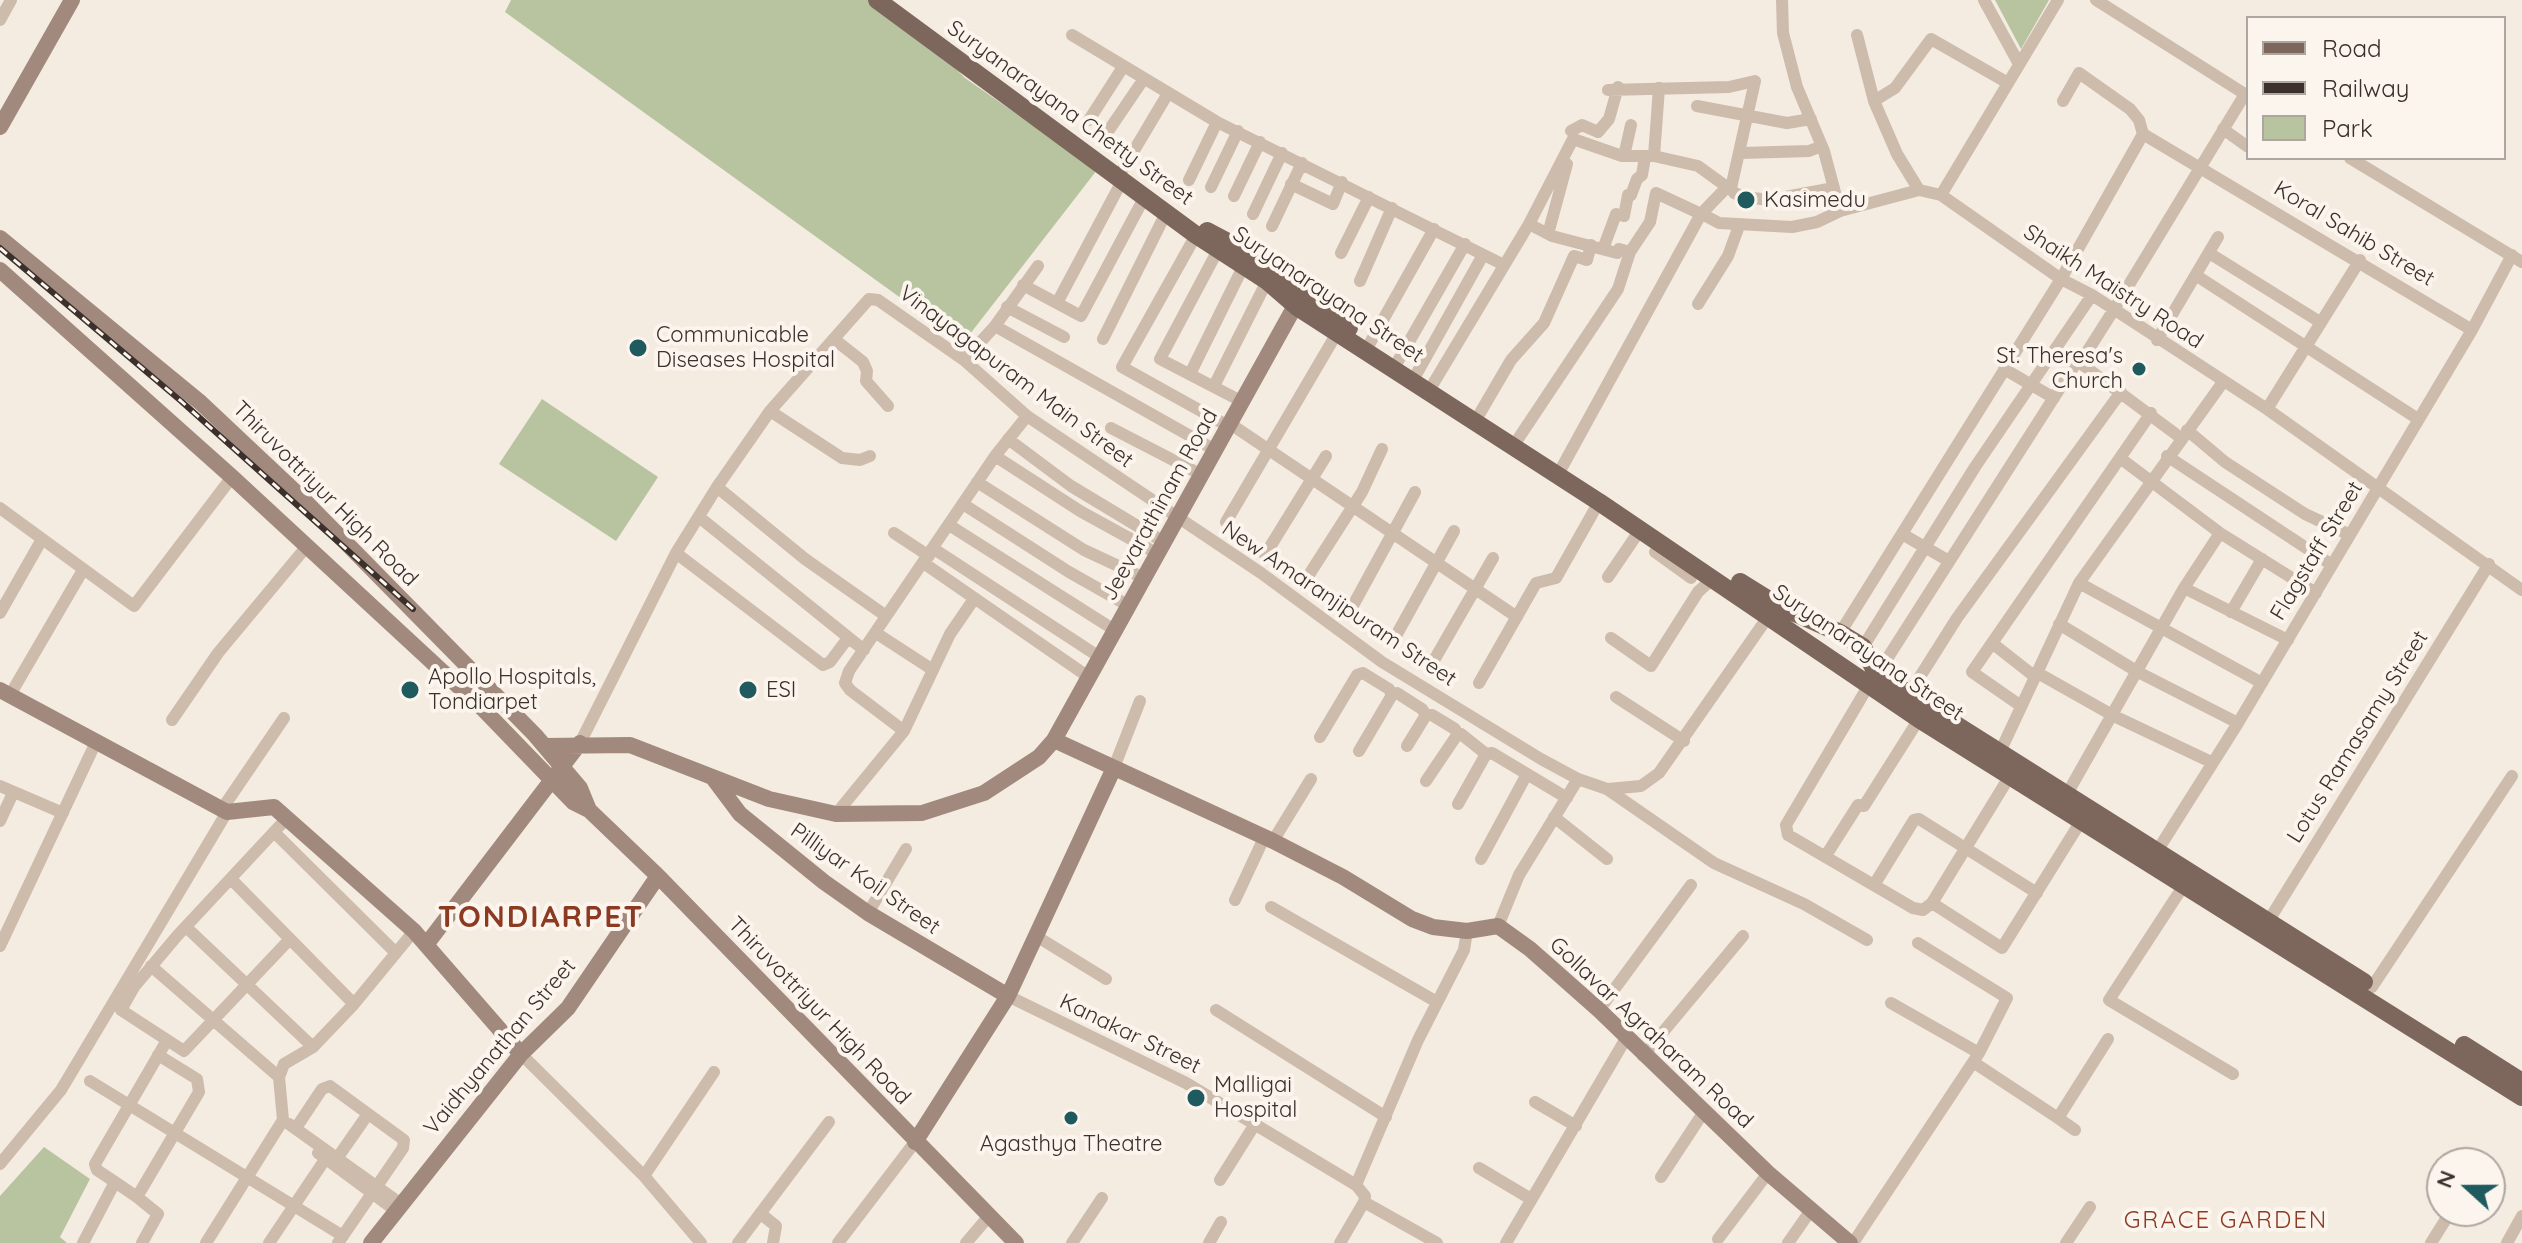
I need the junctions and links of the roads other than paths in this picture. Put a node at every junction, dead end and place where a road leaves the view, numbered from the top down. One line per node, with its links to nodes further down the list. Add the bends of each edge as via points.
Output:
1 (11, 0): 9 (street)
2 (72, 0): 27 (main road)
3 (877, 0): 44 (main road, Suryanarayana Chetty Street)
4 (891, 0): 44 (main road, Suryanarayana Chetty Street)
5 (1984, 0): 12 (street)
6 (2058, 0): 12 (street)
7 (2096, 0): 18 (street)
8 (1783, 5): 23 (street, via 1783,33 1793,74)
9 (0, 20)
10 (1072, 35): 13 (street)
11 (1857, 35): 19 (street)
12 (2019, 64): 15 (street)
13 (1123, 67): 14 (street); 24 (street)
14 (1143, 80): 17 (street); 31 (street)
15 (2008, 83): 19 (street, via 1931,39 1895,88); 52 (street)
16 (1659, 88): 22 (street, via 1729,87 1755,81); 30 (street, via 1613,88 1609,119 1598,132 1582,125); 40 (street)
17 (1167, 95): 25 (street); 44 (street)
18 (2246, 95): 28 (street)
19 (1874, 101): 51 (street)
20 (2063, 101): 32 (street, via 2079,73 2130,109)
21 (1697, 106): 22 (street)
22 (1750, 118): 23 (street, via 1799,124); 38 (street)
23 (1811, 119): 34 (street)
24 (1089, 120)
25 (1217, 122): 29 (street); 45 (street)
26 (1631, 125): 39 (street)
27 (0, 127)
28 (2223, 129): 35 (street); 43 (street)
29 (1238, 131): 33 (street); 48 (street)
30 (1571, 131)
31 (1107, 133)
32 (2143, 134): 43 (street, Koral Sahib Street); 83 (street)
33 (1260, 142): 36 (street); 53 (street)
34 (1822, 146): 38 (street); 50 (street)
35 (2246, 146)
36 (1282, 153): 42 (street); 59 (street)
37 (1566, 153): 39 (street, via 1573,139); 61 (street); 66 (street)
38 (1741, 153): 49 (street)
39 (1624, 156): 40 (street)
40 (1650, 156): 49 (street, via 1698,166); 70 (street, via 1628,195 1624,216 1616,214)
41 (2353, 160): 76 (street)
42 (1302, 163): 46 (street); 47 (street)
43 (2200, 166): 77 (street, Koral Sahib Street); 94 (street)
44 (1123, 175): 55 (main road, Suryanarayana Chetty Street); 65 (main road, Suryanarayana Chetty Street); 91 (street)
45 (1189, 180)
46 (1342, 182): 47 (street, via 1333,204); 54 (street)
47 (1291, 184): 62 (street)
48 (1211, 187)
49 (1729, 188): 50 (street, via 1745,197 1769,200); 60 (street)
50 (1834, 188): 57 (street)
51 (1919, 190): 52 (street, Shaikh Maistry Road); 57 (street, Shaikh Maistry Road)
52 (1941, 195): 83 (street, Shaikh Maistry Road)
53 (1234, 196)
54 (1369, 197): 56 (street); 73 (street)
55 (1144, 198): 58 (main road, Suryanarayana Chetty Street); 91 (street, via 1081,316)
56 (1392, 208): 64 (street); 85 (street)
57 (1840, 211): 63 (street, Shaikh Maistry Road, via 1792,227)
58 (1166, 213): 65 (main road, Suryanarayana Chetty Street); 101 (street)
59 (1253, 214)
60 (1701, 214): 63 (street, Shaikh Maistry Road); 72 (street, Shaikh Maistry Road, via 1656,193 1650,222); 139 (street)
61 (1529, 224): 66 (street); 78 (street)
62 (1272, 226)
63 (1739, 226): 92 (street, via 1728,256)
64 (1434, 229): 69 (street); 103 (street)
65 (1199, 232): 71 (main road, Suryanarayana Street); 89 (main road, Suryanarayana Street, via 1277,268 1298,283); 124 (street, via 1122,367)
66 (1548, 234): 70 (street)
67 (2218, 237): 74 (street)
68 (0, 238): 86 (main road, Thiruvottriyur High Road)
69 (1465, 244): 75 (street); 106 (street)
70 (1597, 247): 72 (street); 120 (street, via 1587,260 1574,256 1544,323 1511,360)
71 (1218, 250): 80 (main road, Suryanarayana Street); 109 (street, via 1160,359)
72 (1630, 252): 128 (street, via 1618,289)
73 (1341, 253)
74 (2209, 253): 82 (street); 95 (street)
75 (1483, 255): 78 (street); 110 (street)
76 (2517, 259): 97 (street, Flagstaff Street)
77 (2360, 260): 95 (street); 97 (street, Koral Sahib Street)
78 (1504, 265): 110 (street)
79 (1038, 266): 87 (street)
80 (1243, 267): 84 (main road, Suryanarayana Street); 109 (street)
81 (0, 270): 90 (main road, Thiruvottriyur High Road)
82 (2197, 276): 102 (street); 104 (street)
83 (2061, 279): 88 (street, Shaikh Maistry Road); 108 (street)
84 (1267, 281): 89 (main road, Suryanarayana Street); 113 (street)
85 (1360, 281)
86 (56, 284): 90 (main road); 236 (main road, Thiruvottriyur High Road, via 201,403)
87 (1023, 285): 91 (street); 93 (street)
88 (2092, 295): 94 (street, Shaikh Maistry Road); 112 (street)
89 (1299, 299): 98 (main road, Suryanarayana Street); 103 (main road, Suryanarayana Street); 116 (main road, Jeevarathinam Road)
90 (38, 303): 141 (main road, Thiruvottriyur High Road)
91 (1057, 303)
92 (1698, 304)
93 (1007, 307): 96 (street); 99 (street)
94 (2113, 311): 102 (street, Shaikh Maistry Road); 107 (street)
95 (2320, 322): 104 (street)
96 (995, 326): 105 (street); 131 (street)
97 (2472, 330): 123 (street, Flagstaff Street)
98 (1337, 333): 129 (street); 148 (main road, Suryanarayana Street)
99 (1064, 337)
100 (834, 339): 105 (street, Vinayagapuram Main Street, via 869,299 878,300); 117 (street, via 863,362 866,381); 119 (street)
101 (1103, 339)
102 (2157, 340): 111 (street, Shaikh Maistry Road)
103 (1370, 343): 106 (main road, Suryanarayana Street)
104 (2304, 347): 118 (street); 123 (street)
105 (964, 360): 122 (street, Vinayagapuram Main Street)
106 (1398, 361): 110 (main road, Suryanarayana Street)
107 (2080, 363): 114 (street); 115 (street)
108 (2004, 369): 112 (street); 132 (street)
109 (1190, 374): 113 (street)
110 (1425, 378): 120 (main road, Suryanarayana Street)
111 (2223, 382): 118 (street, Shaikh Maistry Road); 126 (street)
112 (2031, 385): 115 (street); 138 (street)
113 (1214, 386): 116 (street)
114 (2121, 392): 121 (street); 218 (street, via 1957,618)
115 (2054, 398): 173 (street)
116 (1241, 401): 124 (main road, Jeevarathinam Road)
117 (888, 406)
118 (2267, 409): 146 (street, Shaikh Maistry Road)
119 (770, 411): 133 (street, via 842,458); 145 (street)
120 (1480, 413): 128 (main road, Suryanarayana Street)
121 (2151, 413): 126 (street); 137 (street)
122 (1027, 416): 127 (street); 153 (street, Vinayagapuram Main Street)
123 (2418, 419): 146 (street, Flagstaff Street)
124 (1230, 425): 129 (street); 131 (main road, Jeevarathinam Road)
125 (1111, 428): 140 (street)
126 (2184, 434): 136 (street); 162 (street, via 2305,514)
127 (1008, 439): 134 (street); 166 (street)
128 (1518, 439): 139 (main road, Suryanarayana Street)
129 (1267, 447): 142 (street); 154 (street)
130 (1382, 449): 150 (street)
131 (1215, 450): 140 (main road, Jeevarathinam Road)
132 (1954, 450): 138 (street); 161 (street)
133 (870, 456)
134 (995, 456): 144 (street); 166 (street, via 1080,511)
135 (1326, 456): 142 (street)
136 (2167, 456): 143 (street); 176 (street)
137 (2120, 458): 143 (street); 205 (street)
138 (1977, 465): 167 (street)
139 (1561, 469): 190 (main road, Suryanarayana Street)
140 (1202, 475): 153 (main road, Jeevarathinam Road)
141 (232, 477): 165 (main road, Thiruvottriyur High Road); 177 (street, via 134,606)
142 (1311, 478): 150 (street); 169 (street)
143 (2149, 481): 160 (street); 183 (street)
144 (977, 482): 149 (street); 179 (street, via 1084,550)
145 (717, 487): 152 (street); 194 (street)
146 (2377, 489): 162 (street, Flagstaff Street); 175 (street, Shaikh Maistry Road)
147 (1415, 492): 159 (street)
148 (1599, 502): 156 (main road, Suryanarayana Street); 195 (street, via 1556,578 1538,580)
149 (963, 504): 155 (street); 189 (street)
150 (1352, 505): 159 (street); 182 (street)
151 (0, 508): 163 (street)
152 (699, 517): 168 (street); 201 (street)
153 (1177, 519): 166 (main road, Jeevarathinam Road); 249 (street, New Amaranjipuram Street, via 1382,662)
154 (1226, 522)
155 (949, 525): 170 (street); 198 (street)
156 (1640, 530): 164 (main road, Suryanarayana Street); 178 (street)
157 (1454, 531): 174 (street)
158 (894, 533): 170 (street)
159 (1394, 533): 174 (street); 191 (street)
160 (2220, 533): 172 (street); 184 (street)
161 (1902, 534): 167 (street); 200 (street)
162 (2350, 535): 176 (street, Flagstaff Street)
163 (41, 541): 177 (street); 193 (street)
164 (1662, 545): 180 (street, via 1655,552); 181 (main road, Suryanarayana Street)
165 (307, 546): 227 (street, via 218,653); 243 (main road, Thiruvottriyur High Road)
166 (1161, 548): 179 (main road, Jeevarathinam Road)
167 (1925, 548): 173 (street); 206 (street)
168 (676, 553): 201 (street, via 823,665); 235 (street)
169 (1265, 555)
170 (929, 556): 188 (street); 194 (street); 208 (street)
171 (1493, 558): 185 (street)
172 (2262, 559): 187 (street); 192 (street)
173 (1949, 561): 214 (street)
174 (1437, 563): 185 (street); 204 (street)
175 (2489, 564): 186 (street, Shaikh Maistry Road); 283 (street, Lotus Ramasamy Street)
176 (2332, 565): 187 (street, Flagstaff Street)
177 (83, 570): 217 (street)
178 (1608, 577)
179 (1144, 578): 189 (main road, Jeevarathinam Road)
180 (1691, 578)
181 (1712, 579): 190 (main road, Suryanarayana Street); 202 (street, via 1651,666)
182 (1305, 581)
183 (2079, 583): 196 (street); 197 (street)
184 (2184, 588): 192 (street); 197 (street)
185 (1476, 589): 195 (street); 209 (street)
186 (2522, 590)
187 (2316, 593): 203 (street, Flagstaff Street)
188 (974, 599): 210 (street); 213 (street)
189 (1129, 606): 198 (main road, Jeevarathinam Road)
190 (1773, 610): 200 (main road, Suryanarayana Street); 214 (main road, Suryanarayana Street); 233 (street)
191 (1350, 611)
192 (2231, 612): 203 (street)
193 (0, 613)
194 (886, 616): 199 (street)
195 (1517, 617): 215 (street)
196 (2059, 624): 211 (street); 212 (street)
197 (2161, 629): 211 (street); 216 (street)
198 (1116, 631): 208 (main road, Jeevarathinam Road)
199 (876, 633): 207 (street); 210 (street)
200 (1840, 633): 206 (main road, Suryanarayana Street)
201 (848, 638): 207 (street)
202 (1611, 638)
203 (2288, 640): 216 (street, Flagstaff Street)
204 (1392, 643)
205 (1992, 643): 212 (street); 222 (street, via 1972,672)
206 (1863, 647): 214 (main road, Suryanarayana Street)
207 (864, 650): 229 (street, via 845,683)
208 (1101, 658): 213 (main road, Jeevarathinam Road)
209 (1433, 662)
210 (933, 670): 229 (street)
211 (2138, 672): 224 (street); 228 (street)
212 (2035, 674): 222 (street); 224 (street)
213 (1090, 678): 232 (main road, Jeevarathinam Road)
214 (1874, 678): 218 (main road, Suryanarayana Street); 226 (main road, Suryanarayana Street); 269 (street, via 1786,825 1788,835)
215 (1479, 683)
216 (2262, 683): 228 (street, Flagstaff Street)
217 (3, 692): 234 (main road)
218 (1909, 694): 239 (main road, Suryanarayana Street)
219 (1392, 695): 223 (street, via 1397,693); 231 (street, via 1360,673); 238 (street)
220 (1616, 697): 233 (street)
221 (1140, 701): 242 (street)
222 (2021, 706): 239 (street)
223 (1426, 715): 230 (street); 237 (street)
224 (2114, 716): 241 (street); 254 (street)
225 (284, 718): 257 (street)
226 (1919, 719): 245 (main road, Suryanarayana Street); 269 (street)
227 (172, 720)
228 (2238, 723): 241 (street, Flagstaff Street)
229 (904, 731): 259 (street)
230 (1457, 735): 240 (street); 250 (street)
231 (1320, 737)
232 (1054, 740): 242 (main road); 259 (main road, Jeevarathinam Road, via 1039,757 984,793 954,804 922,813)
233 (1684, 741): 252 (street, via 1659,773 1641,786)
234 (96, 742): 257 (main road); 258 (street)
235 (580, 743): 236 (main road, Jeevarathinam Road); 243 (main road); 247 (main road, Jeevarathinam Road, via 630,745)
236 (545, 746): 243 (main road, Thiruvottriyur High Road)
237 (1407, 746)
238 (1359, 751)
239 (2000, 752): 254 (main road, Suryanarayana Street)
240 (1486, 754): 244 (street); 256 (street)
241 (2211, 762): 268 (street, Flagstaff Street)
242 (1113, 770): 265 (main road); 287 (main road)
243 (558, 774): 272 (main road, Thiruvottriyur High Road, via 573,802 589,810); 292 (main road)
244 (1527, 774): 255 (street); 270 (street)
245 (2011, 774): 263 (main road, Suryanarayana Street); 267 (street)
246 (2512, 776): 298 (street)
247 (713, 778): 259 (main road, Jeevarathinam Road, via 769,799); 281 (main road, Pilliyar Koil Street, via 740,814)
248 (1311, 779): 265 (street)
249 (1578, 779): 252 (street, New Amaranjipuram Street); 255 (street)
250 (1426, 781)
251 (0, 786): 253 (street)
252 (1607, 789): 290 (street, via 1714,863)
253 (13, 793): 258 (street); 262 (street)
254 (2067, 794): 268 (main road, Suryanarayana Street)
255 (1567, 798): 260 (street)
256 (1458, 804)
257 (224, 811): 261 (main road, via 274,807); 335 (street, via 61,1090)
258 (63, 813): 293 (street)
259 (836, 814)
260 (1554, 817): 271 (street); 282 (street, via 1519,875)
261 (287, 818): 264 (street); 285 (main road)
262 (0, 821)
263 (2081, 821): 268 (main road, Suryanarayana Street); 277 (street)
264 (275, 833): 273 (street); 294 (street)
265 (1268, 839): 278 (street); 286 (main road, via 1412,919)
266 (906, 849): 281 (street)
267 (1965, 849): 275 (street, via 1923,820 1914,820); 277 (street); 279 (street)
268 (2154, 856): 276 (main road, Suryanarayana Street); 283 (main road, Suryanarayana Street)
269 (1825, 857): 275 (street)
270 (1481, 859)
271 (1607, 859)
272 (658, 876): 310 (main road, Vaidhyanathan Street, via 568,1008); 333 (main road, Thiruvottriyur High Road)
273 (231, 879): 284 (street); 289 (street)
274 (1691, 885): 304 (street)
275 (1874, 885): 279 (street, via 1917,910)
276 (2184, 885): 283 (main road, Suryanarayana Street); 315 (street, via 2109,1000)
277 (2037, 893): 279 (street, via 2002,948)
278 (1235, 900)
279 (1932, 903)
280 (1271, 907): 300 (street)
281 (868, 913): 299 (main road, Pilliyar Koil Street)
282 (1498, 926): 286 (main road); 304 (main road, Gollavar Agraharam Road)
283 (2265, 926): 298 (main road, Suryanarayana Street); 319 (main road, Suryanarayana Street)
284 (186, 927): 295 (street); 297 (street)
285 (414, 931): 292 (main road); 294 (street)
286 (1467, 931): 300 (street, via 1464,950)
287 (1036, 936): 296 (street); 299 (main road)
288 (1743, 936): 312 (street)
289 (290, 939): 297 (street); 302 (street)
290 (1867, 940)
291 (1918, 943): 313 (street, via 2007,998)
292 (426, 945): 310 (main road)
293 (0, 946)
294 (396, 953): 302 (street)
295 (151, 966): 305 (street); 308 (street, via 121,1010)
296 (1106, 979)
297 (247, 984): 305 (street); 309 (street)
298 (2372, 987): 318 (main road, Suryanarayana Street)
299 (1008, 996): 328 (street, Kanakar Street, via 1186,1083); 333 (main road)
300 (1437, 1002): 324 (street)
301 (1891, 1003): 313 (street)
302 (354, 1004): 309 (street)
303 (1216, 1010): 324 (street)
304 (1599, 1010): 307 (main road, Gollavar Agraharam Road)
305 (212, 1021): 308 (street, via 184,1051); 316 (street)
306 (2108, 1039): 325 (street)
307 (1625, 1040): 312 (main road, Gollavar Agraharam Road); 329 (street)
308 (166, 1042): 311 (street)
309 (313, 1047): 316 (street, via 288,1060)
310 (521, 1054): 338 (street); 351 (main road, Vaidhyanathan Street)
311 (158, 1055): 321 (street); 332 (street, via 200,1085)
312 (1643, 1056): 322 (main road, Gollavar Agraharam Road)
313 (1976, 1057): 325 (street); 376 (street)
314 (714, 1072): 338 (street)
315 (2233, 1074)
316 (279, 1077): 327 (street)
317 (90, 1081): 321 (street)
318 (2522, 1082)
319 (2522, 1097)
320 (1535, 1102): 329 (street)
321 (130, 1105): 332 (street); 342 (street, via 95,1164)
322 (1703, 1113): 337 (main road, Gollavar Agraharam Road); 339 (street)
323 (368, 1114): 330 (street, via 326,1086); 334 (street); 344 (street, via 405,1144)
324 (1386, 1117): 343 (street)
325 (2058, 1118): 331 (street)
326 (829, 1122): 353 (street)
327 (282, 1123): 330 (street); 334 (street); 340 (street)
328 (1255, 1124): 341 (street); 343 (street, Kanakar Street)
329 (1576, 1126): 347 (street)
330 (296, 1128): 334 (street)
331 (2075, 1130)
332 (176, 1134): 340 (street); 345 (street)
333 (915, 1142): 354 (main road, Thiruvottriyur High Road); 367 (street)
334 (331, 1156): 344 (street); 349 (street)
335 (0, 1164)
336 (1479, 1168): 347 (street)
337 (1768, 1173): 352 (main road, Gollavar Agraharam Road); 358 (street)
338 (644, 1176): 364 (street)
339 (1661, 1177)
340 (248, 1178): 349 (street); 361 (street)
341 (1220, 1180)
342 (115, 1182): 345 (street); 359 (street)
343 (1356, 1185): 348 (street)
344 (374, 1190): 351 (street); 357 (street)
345 (137, 1197): 360 (street, via 158,1214)
346 (1102, 1198): 370 (street)
347 (1531, 1199): 374 (street)
348 (1364, 1202): 372 (street); 373 (street)
349 (294, 1206): 357 (street); 362 (street)
350 (2090, 1207): 377 (street)
351 (398, 1208): 363 (main road, Vaidhyanathan Street)
352 (1811, 1210): 375 (street); 376 (main road, Gollavar Agraharam Road)
353 (761, 1214): 365 (street); 366 (street, via 776,1226)
354 (989, 1216): 368 (street); 369 (main road, Thiruvottriyur High Road)
355 (2522, 1216): 378 (street)
356 (1221, 1222): 371 (street)
357 (340, 1239)
358 (1718, 1239)
359 (83, 1243)
360 (142, 1243)
361 (206, 1243)
362 (269, 1243)
363 (371, 1243)
364 (701, 1243)
365 (738, 1243)
366 (773, 1243)
367 (838, 1243)
368 (966, 1243)
369 (1016, 1243)
370 (1072, 1243)
371 (1209, 1243)
372 (1340, 1243)
373 (1437, 1243)
374 (1506, 1243)
375 (1788, 1243)
376 (1851, 1243)
377 (2066, 1243)
378 (2507, 1243)

